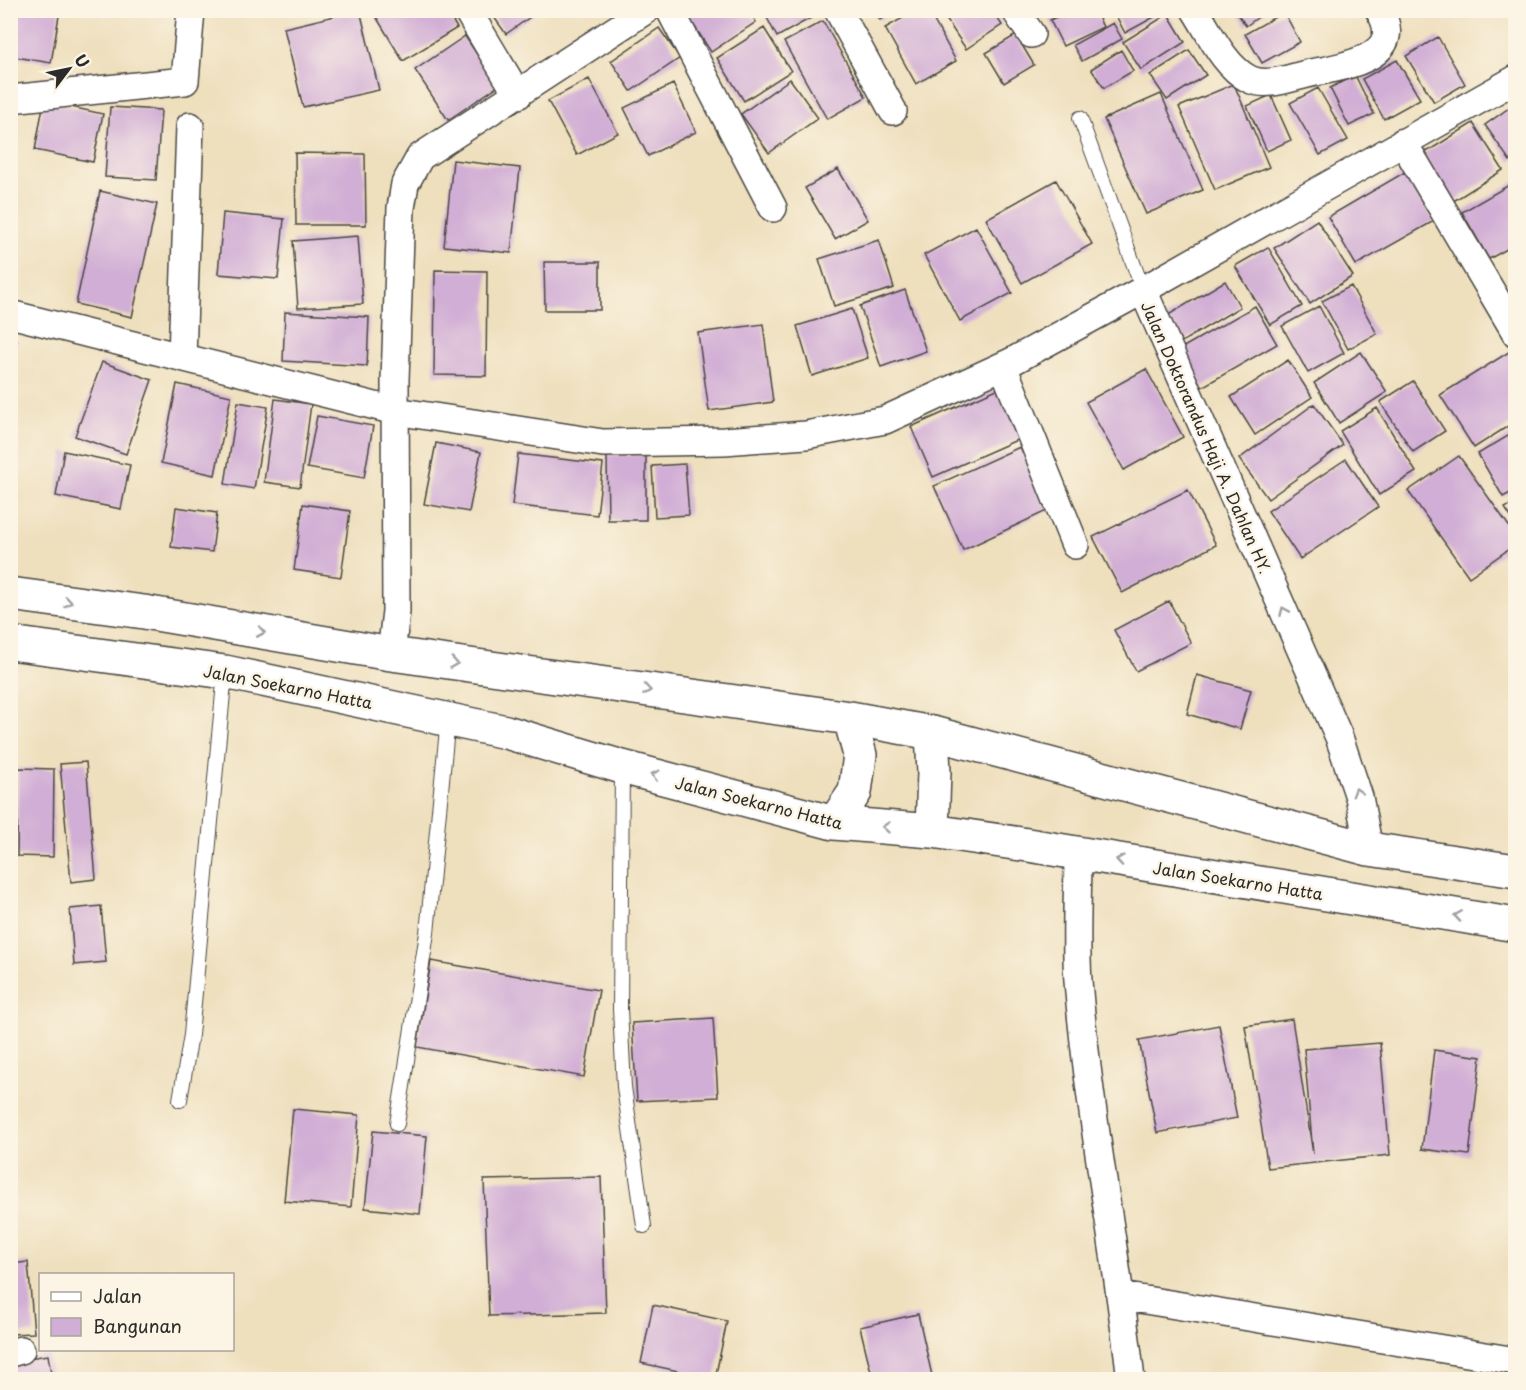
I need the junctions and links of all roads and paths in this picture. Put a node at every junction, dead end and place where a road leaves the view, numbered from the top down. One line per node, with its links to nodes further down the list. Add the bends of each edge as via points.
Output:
1 (191, 10): 12 (street, via 185,81)
2 (467, 10): 11 (street)
3 (646, 10): 11 (street)
4 (670, 10): 17 (street)
5 (838, 10): 13 (street)
6 (1016, 10): 9 (street)
7 (1195, 10): 8 (street, via 1232,67 1249,79 1265,83 1352,64 1374,54 1384,43 1386,32)
8 (1379, 10)
9 (1030, 34)
10 (1515, 79): 16 (street, Jalan Doktorandus Haji A. Dahlan HY.)
11 (518, 95): 23 (street, via 420,157 405,184)
12 (10, 99)
13 (893, 111)
14 (1080, 118): 18 (lane)
15 (190, 126): 21 (street)
16 (1403, 142): 18 (street, Jalan Doktorandus Haji A. Dahlan HY.); 20 (street)
17 (773, 208)
18 (1143, 290): 22 (street); 35 (street, Jalan Doktorandus Haji A. Dahlan HY., one-way to 18, via 1359,797 1339,737)
19 (10, 314): 21 (street)
20 (1515, 333)
21 (182, 357): 23 (street)
22 (1003, 366): 23 (street, via 885,420 806,435 603,443); 24 (street)
23 (395, 411): 27 (street, via 396,611)
24 (1075, 545)
25 (10, 594): 27 (highway, one-way to 27, via 144,612)
26 (10, 643): 28 (highway, Jalan Soekarno Hatta)
27 (391, 654): 29 (highway, one-way to 29)
28 (225, 672): 30 (highway, Jalan Soekarno Hatta); 39 (lane, via 191,1035)
29 (850, 718): 31 (highway); 33 (highway, via 860,755 855,792)
30 (448, 719): 32 (highway, Jalan Soekarno Hatta); 40 (lane, via 427,933)
31 (932, 733): 34 (highway); 35 (highway)
32 (622, 767): 33 (highway, Jalan Soekarno Hatta, one-way to 32); 41 (lane, via 620,1020 624,1087)
33 (834, 823): 34 (highway, Jalan Soekarno Hatta, one-way to 33)
34 (932, 831): 36 (highway, Jalan Soekarno Hatta)
35 (1369, 849): 37 (highway)
36 (1078, 854): 38 (highway, Jalan Soekarno Hatta, one-way to 36); 42 (street, via 1078,980)
37 (1515, 871)
38 (1515, 925)
39 (180, 1101)
40 (397, 1124)
41 (645, 1226)
42 (1121, 1296): 43 (street); 44 (street)
43 (1515, 1360)
44 (1131, 1380)

